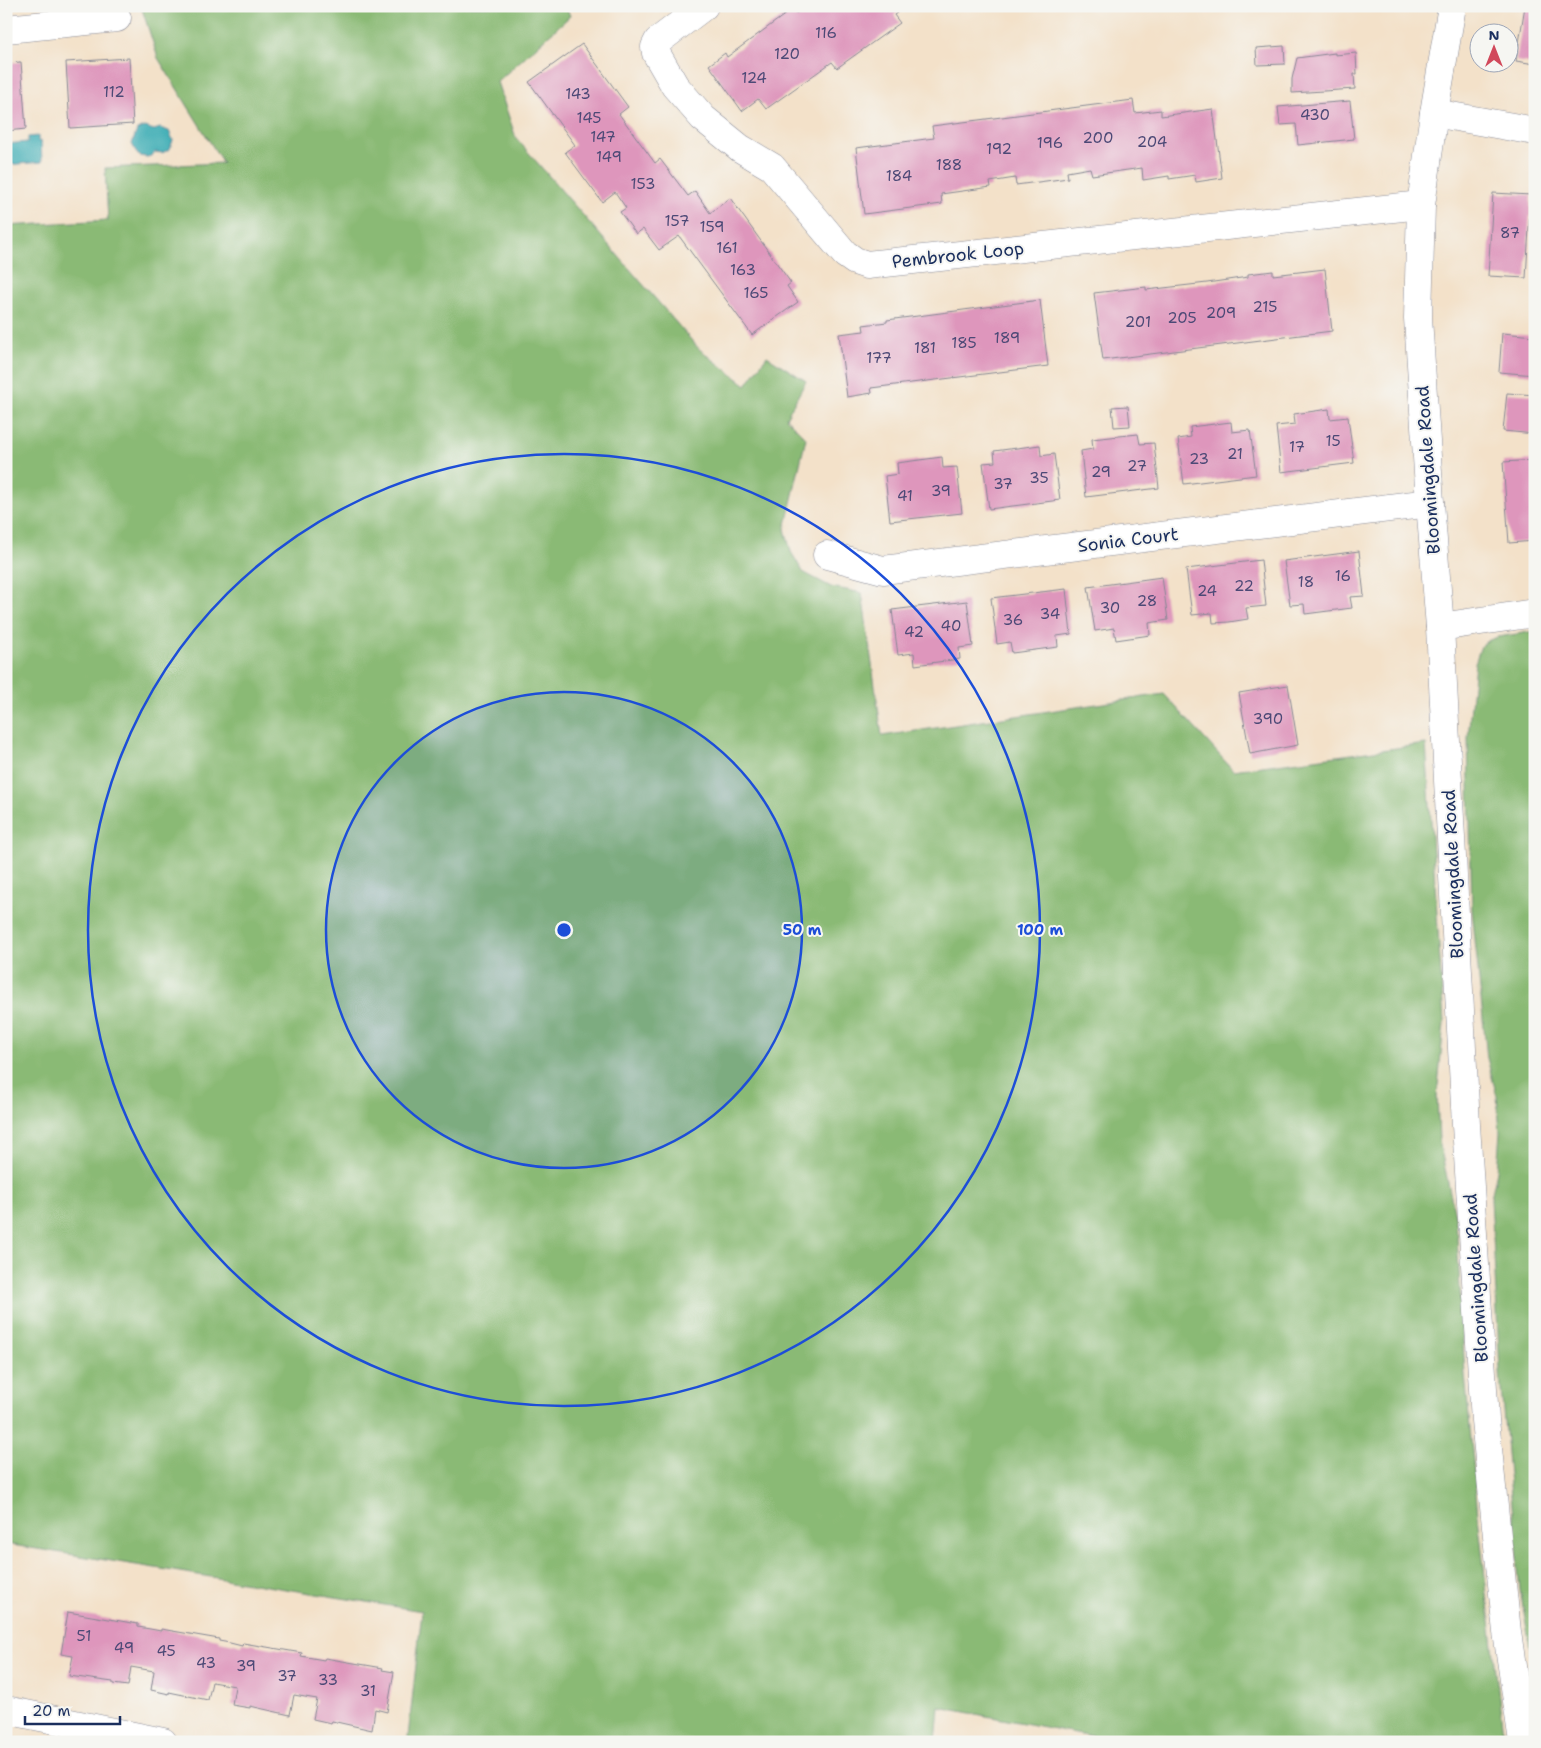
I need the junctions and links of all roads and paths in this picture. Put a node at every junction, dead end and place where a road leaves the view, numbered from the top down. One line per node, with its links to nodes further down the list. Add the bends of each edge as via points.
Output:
1 (704, 6): 7 (street, Pembrook Loop, via 658,41 655,47 675,86 703,118 740,148 772,167 845,254 867,265)
2 (1452, 6): 5 (street, Bloomingdale Road)
3 (117, 18): 4 (street)
4 (6, 29)
5 (1434, 113): 6 (street); 7 (street, Bloomingdale Road)
6 (1535, 131)
7 (1421, 205): 8 (street, Bloomingdale Road, via 1418,318)
8 (1430, 503): 9 (street, Sonia Court, via 883,570); 11 (street, Bloomingdale Road)
9 (827, 555)
10 (1535, 613): 11 (street)
11 (1440, 627): 14 (street, Bloomingdale Road, via 1485,1420 1507,1632)
12 (6, 1710): 13 (street)
13 (163, 1742)
14 (1523, 1742)

